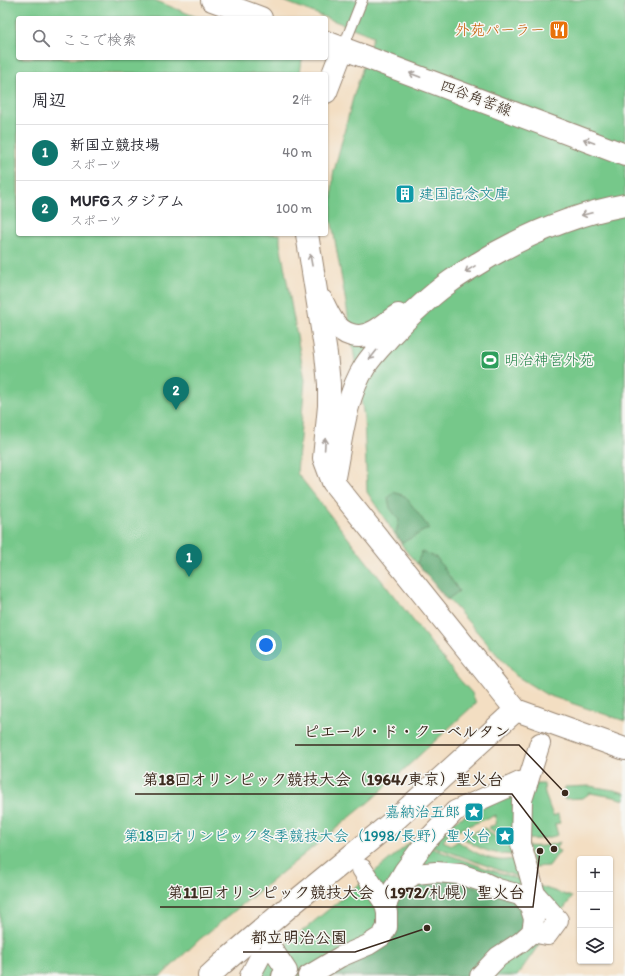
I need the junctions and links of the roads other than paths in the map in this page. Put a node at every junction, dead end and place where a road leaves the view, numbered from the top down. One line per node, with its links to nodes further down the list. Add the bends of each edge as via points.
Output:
1 (212, 0): 3 (street)
2 (362, 0): 4 (lane)
3 (256, 16)
4 (335, 45): 5 (street); 6 (street, 四谷角筈線, one-way to 4)
5 (328, 82)
6 (625, 155)
7 (625, 205): 9 (street, one-way to 9, via 579,216 545,229 508,246)
8 (307, 236): 10 (street, one-way to 8)
9 (451, 281): 10 (street, via 376,331 360,336 345,334 338,328); 11 (street, one-way to 11, via 403,323 364,366 347,409)
10 (316, 290): 11 (street, one-way to 10, via 324,458 329,384)
11 (333, 482): 12 (street)
12 (516, 710): 14 (street); 19 (street, via 396,819 291,904)
13 (540, 743): 15 (street)
14 (625, 749)
15 (528, 781): 17 (street, via 522,800 521,844); 18 (street, via 520,782 454,811 426,840 404,871)
16 (362, 869): 18 (street)
17 (529, 896): 18 (street, via 498,889 460,874 436,872 415,874); 23 (street, via 558,920 547,935 532,932 498,957)
18 (390, 897): 22 (street, via 387,926 382,936)
19 (209, 976)
20 (250, 976): 21 (street, via 265,952 287,971)
21 (282, 976)
22 (308, 976)
23 (480, 976)

